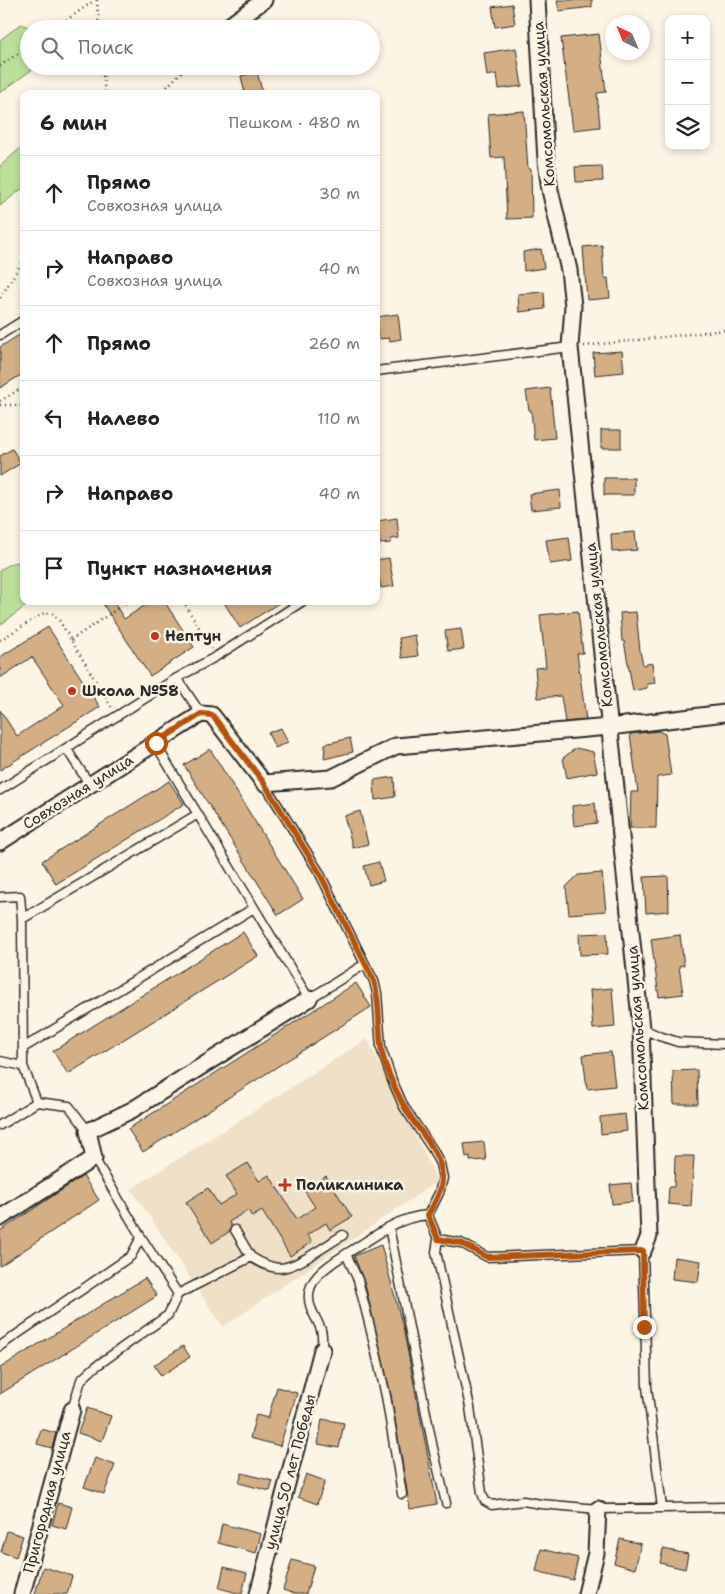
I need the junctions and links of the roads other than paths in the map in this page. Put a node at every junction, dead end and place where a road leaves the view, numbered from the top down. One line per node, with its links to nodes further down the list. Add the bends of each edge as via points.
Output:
1 (264, 0): 3 (street)
2 (537, 0): 6 (street, Комсомольская улица, via 546,161 569,270 573,306)
3 (237, 20)
4 (20, 322): 5 (lane)
5 (0, 335)
6 (570, 347): 7 (lane); 12 (street, Комсомольская улица)
7 (380, 371)
8 (297, 605): 9 (lane)
9 (177, 678): 11 (lane); 14 (lane)
10 (725, 713): 12 (street)
11 (201, 714): 13 (street, Совхозная улица); 15 (street, via 212,715)
12 (609, 727): 15 (street, via 396,746 331,778); 25 (street, Комсомольская улица)
13 (156, 743): 16 (street, Совхозная улица); 18 (lane)
14 (66, 748): 16 (lane); 17 (lane)
15 (264, 783): 23 (lane, via 319,872)
16 (90, 785): 19 (street, Совхозная улица)
17 (0, 790)
18 (198, 814): 21 (lane); 22 (lane)
19 (0, 842)
20 (0, 897): 22 (lane, via 20,896)
21 (254, 908): 24 (lane); 27 (lane)
22 (22, 919): 27 (lane)
23 (365, 964): 24 (lane); 34 (lane, via 378,993 381,1048 392,1080 404,1107 440,1164 443,1178)
24 (309, 999): 32 (street, via 132,1110)
25 (642, 1028): 26 (lane, via 678,1042); 41 (street, Комсомольская улица, via 650,1236)
26 (724, 1044)
27 (22, 1048): 29 (lane)
28 (0, 1061): 29 (lane)
29 (23, 1066): 30 (lane)
30 (37, 1102): 31 (lane); 32 (lane, via 69,1106)
31 (0, 1125)
32 (88, 1132): 33 (street)
33 (94, 1158): 35 (street); 39 (lane)
34 (428, 1215): 36 (lane, via 404,1219); 40 (lane)
35 (0, 1218)
36 (389, 1227): 42 (lane); 49 (lane)
37 (235, 1230): 43 (lane)
38 (343, 1234): 43 (lane, via 294,1265 280,1268)
39 (141, 1237): 44 (lane); 45 (lane, via 131,1256)
40 (438, 1239): 41 (lane, via 461,1243 487,1257); 52 (lane, via 436,1252 470,1407 485,1501 492,1505 523,1501)
41 (643, 1251): 51 (lane, via 647,1387)
42 (346, 1254): 46 (lane, via 318,1273 311,1285 310,1307 321,1331); 48 (lane, via 358,1280 370,1327 386,1396)
43 (250, 1257): 44 (lane)
44 (178, 1294): 47 (lane, via 168,1315 95,1367 82,1380)
45 (0, 1346)
46 (322, 1350): 54 (street, улица 50 лет Победы)
47 (72, 1410): 53 (street, Пригородная улица)
48 (402, 1494)
49 (446, 1504)
50 (725, 1507): 51 (lane)
51 (662, 1508): 52 (lane)
52 (598, 1509): 55 (street, via 596,1553)
53 (22, 1594)
54 (258, 1594)
55 (586, 1594)

